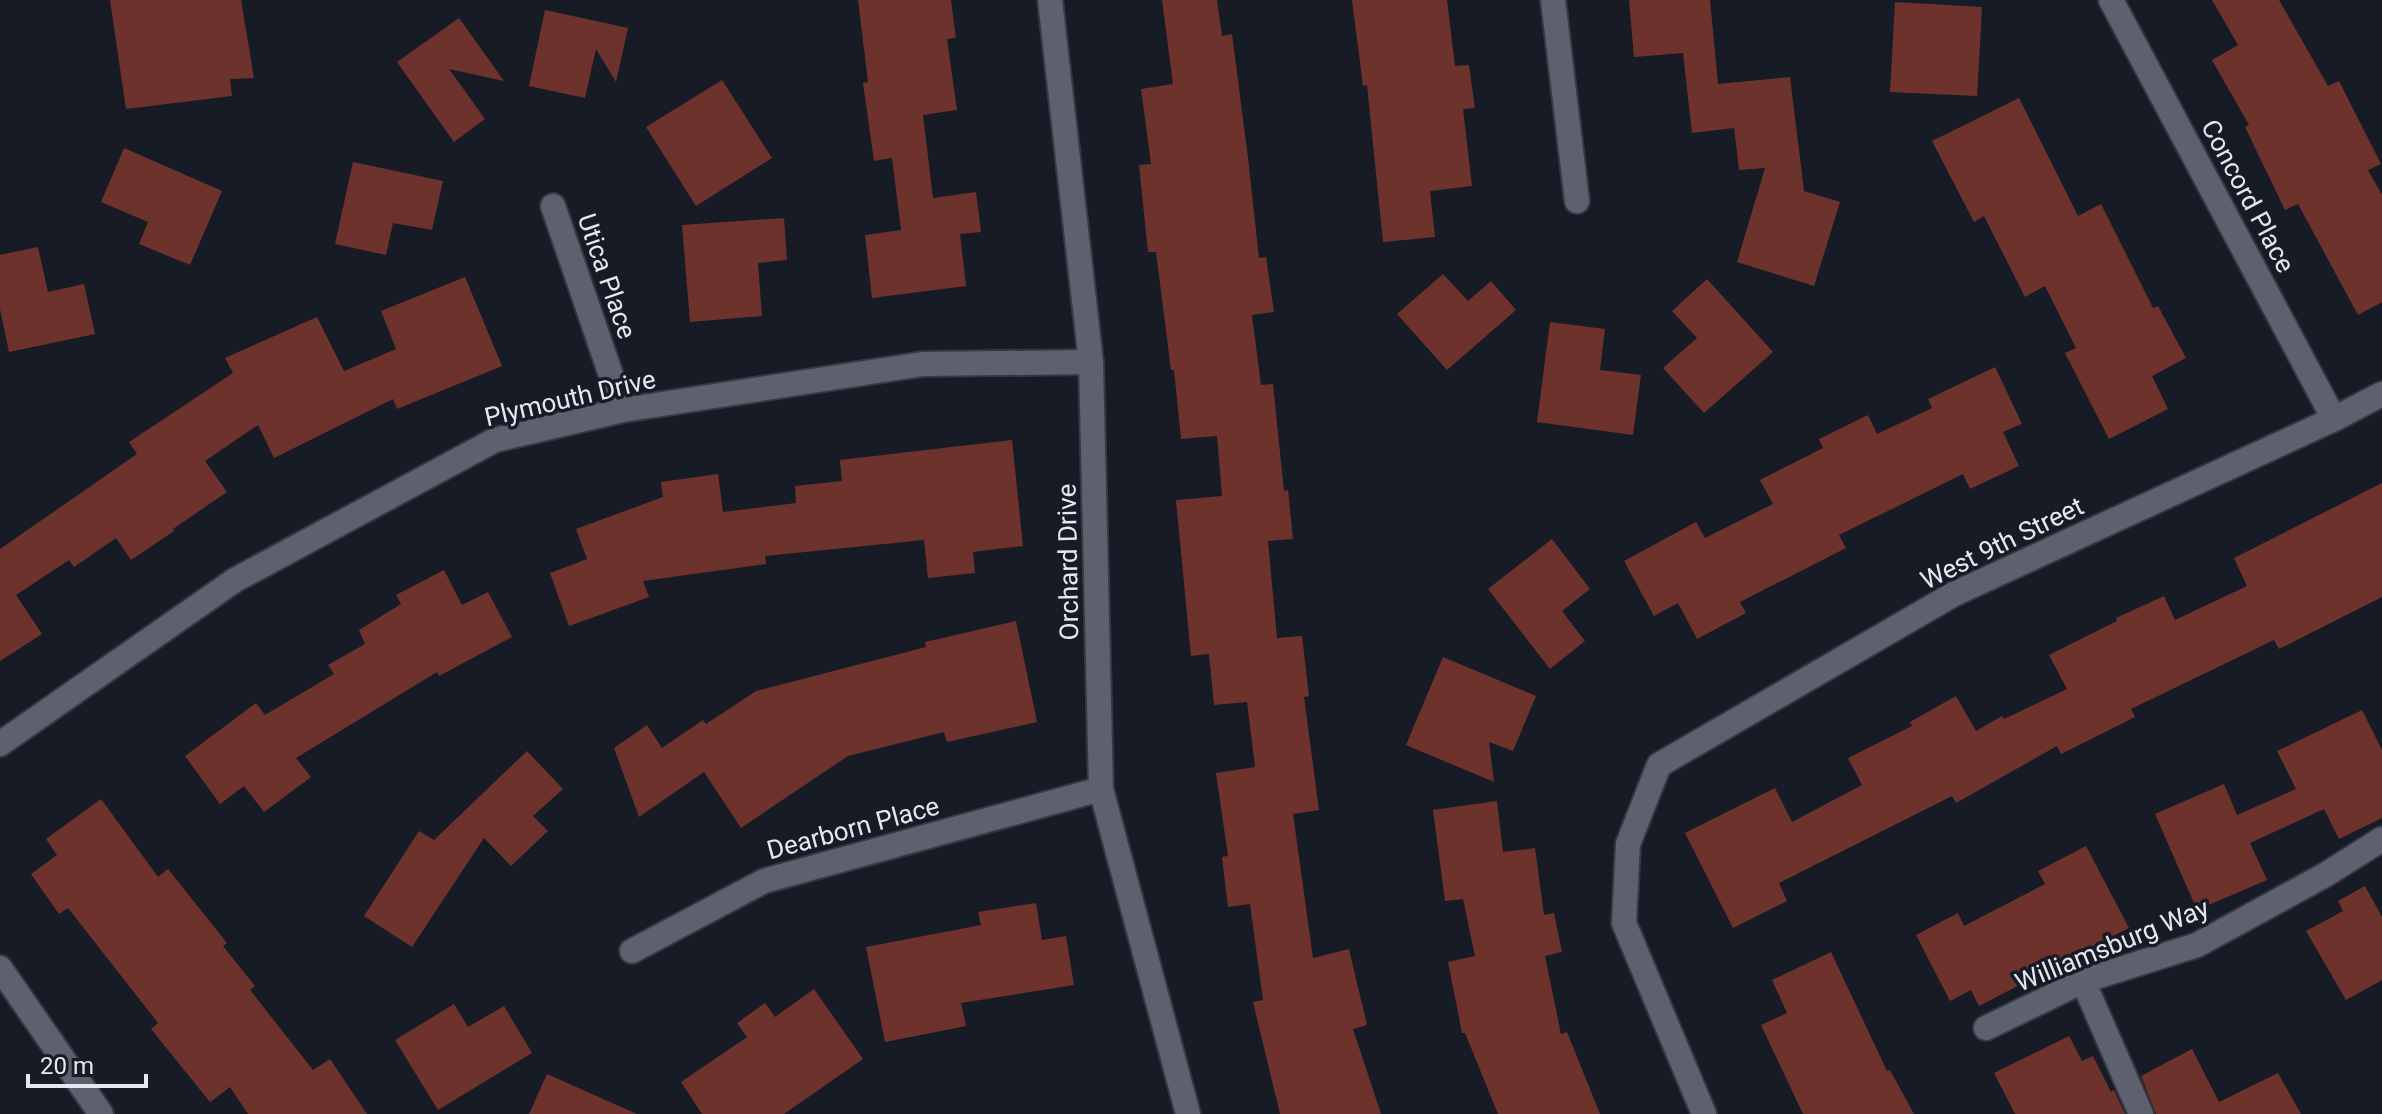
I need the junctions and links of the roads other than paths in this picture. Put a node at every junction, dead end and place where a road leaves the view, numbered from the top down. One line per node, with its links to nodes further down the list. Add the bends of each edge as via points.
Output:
1 (1050, 0): 6 (street, Orchard Drive)
2 (1553, 0): 4 (street)
3 (2111, 0): 9 (street, Concord Place)
4 (1577, 201)
5 (553, 206): 8 (street, Utica Place)
6 (1091, 362): 8 (street, Plymouth Drive, via 923,364); 11 (street, Orchard Drive)
7 (2382, 394): 9 (street, West 9th Street)
8 (623, 410): 10 (street, Plymouth Drive, via 495,440 235,580)
9 (2334, 419): 19 (street, West 9th Street, via 1954,594 1659,765 1628,844 1624,923)
10 (0, 744)
11 (1101, 789): 13 (street, Dearborn Place, via 764,881); 18 (street, Orchard Drive)
12 (2382, 839): 15 (street, Williamsburg Way, via 2197,945)
13 (632, 951)
14 (0, 968): 17 (street)
15 (2083, 981): 16 (street, Williamsburg Way); 20 (street)
16 (1986, 1028)
17 (101, 1114)
18 (1188, 1114)
19 (1704, 1114)
20 (2141, 1114)

